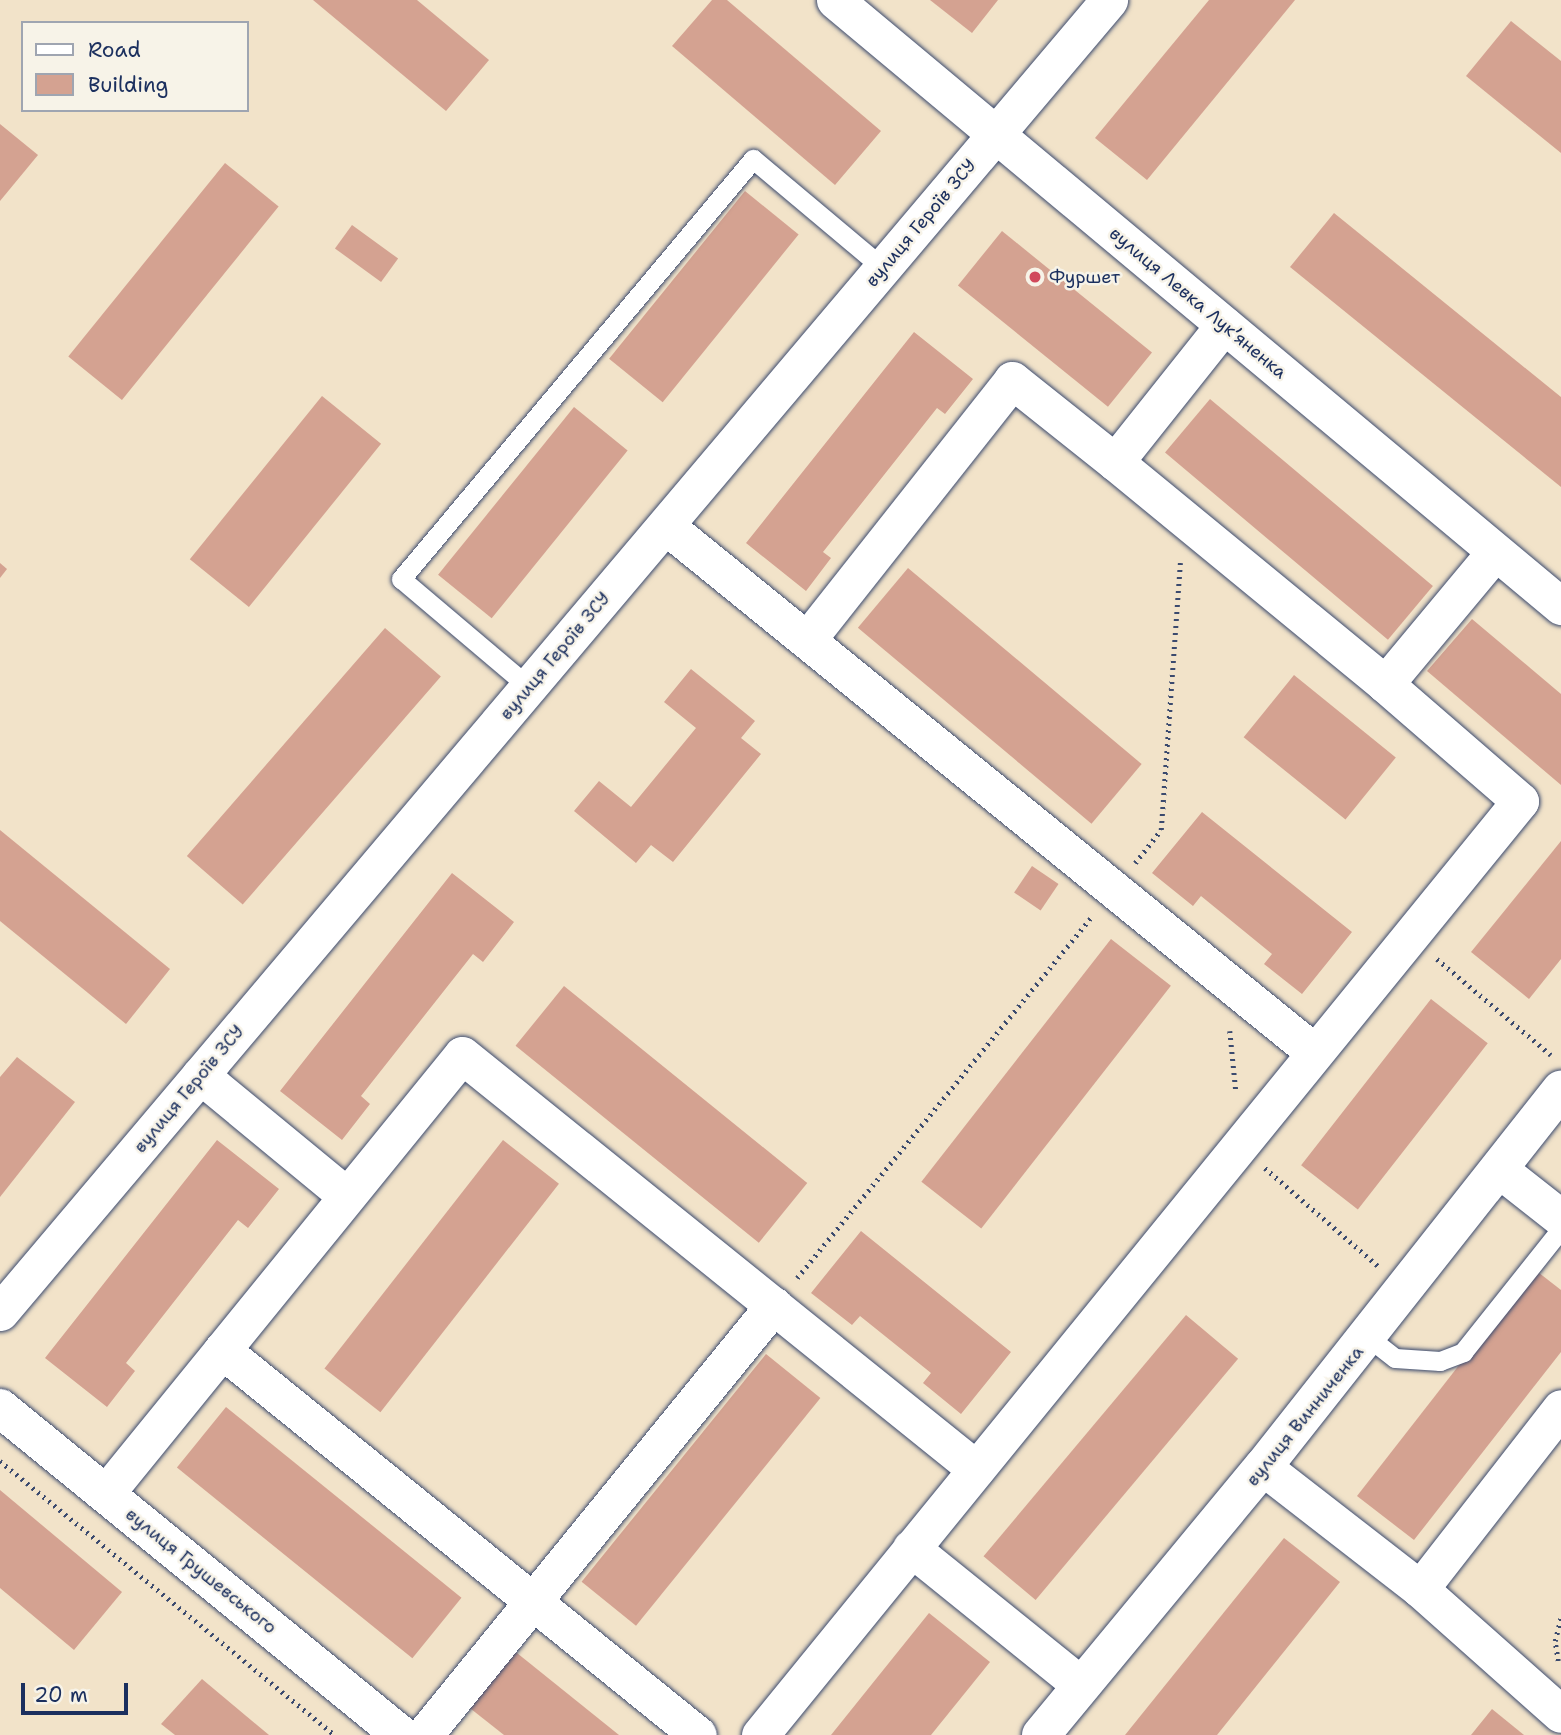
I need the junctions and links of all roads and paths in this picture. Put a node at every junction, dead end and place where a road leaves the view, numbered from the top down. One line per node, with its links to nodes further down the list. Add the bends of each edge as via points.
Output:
1 (835, 0): 3 (street, вулиця Левка Лукʼяненка)
2 (1109, 0): 3 (street, вулиця Героїв ЗСУ)
3 (997, 134): 4 (street, вулиця Героїв ЗСУ); 5 (street, вулиця Левка Лукʼяненка)
4 (883, 268): 7 (street, вулиця Героїв ЗСУ); 13 (lane, via 753,159 401,579 498,656)
5 (1224, 325): 6 (street); 9 (street, вулиця Левка Лукʼяненка)
6 (1115, 462): 8 (street); 11 (street, via 1012,380)
7 (666, 526): 11 (street); 13 (street, вулиця Героїв ЗСУ)
8 (1196, 528): 12 (street); 14 (path, via 1181,558 1161,830)
9 (1495, 552): 10 (street, вулиця Левка Лукʼяненка); 12 (street)
10 (1561, 606)
11 (807, 640): 14 (street)
12 (1385, 684): 15 (street, via 1520,801)
13 (529, 687): 18 (street, вулиця Героїв ЗСУ)
14 (1112, 892): 16 (street); 23 (path)
15 (1410, 936): 16 (street); 17 (path)
16 (1314, 1052): 31 (street)
17 (1556, 1073): 19 (street, вулиця Винниченка)
18 (200, 1076): 20 (street); 24 (street, вулиця Героїв ЗСУ)
19 (1500, 1170): 21 (street); 25 (street, вулиця Винниченка)
20 (347, 1196): 23 (street, via 463,1055); 26 (street)
21 (1561, 1218)
22 (1561, 1229): 25 (lane, via 1463,1352 1440,1361 1395,1358)
23 (774, 1306): 31 (street); 35 (street)
24 (0, 1312)
25 (1368, 1337): 30 (street, вулиця Винниченка)
26 (222, 1350): 32 (street); 35 (street)
27 (0, 1408): 32 (street, вулиця Грушевського)
28 (1561, 1408): 34 (street)
29 (0, 1461): 40 (path)
30 (1263, 1467): 34 (street); 38 (street, вулиця Винниченка)
31 (976, 1469): 33 (street)
32 (106, 1493): 41 (street, вулиця Грушевського)
33 (911, 1548): 38 (street); 44 (street)
34 (1420, 1589): 39 (street)
35 (534, 1603): 42 (street); 43 (street)
36 (1561, 1617): 37 (path, via 1555,1641)
37 (1560, 1675)
38 (1081, 1685): 45 (street, вулиця Винниченка)
39 (1561, 1714)
40 (335, 1735)
41 (401, 1735)
42 (424, 1735)
43 (698, 1735)
44 (760, 1735)
45 (1041, 1735)

